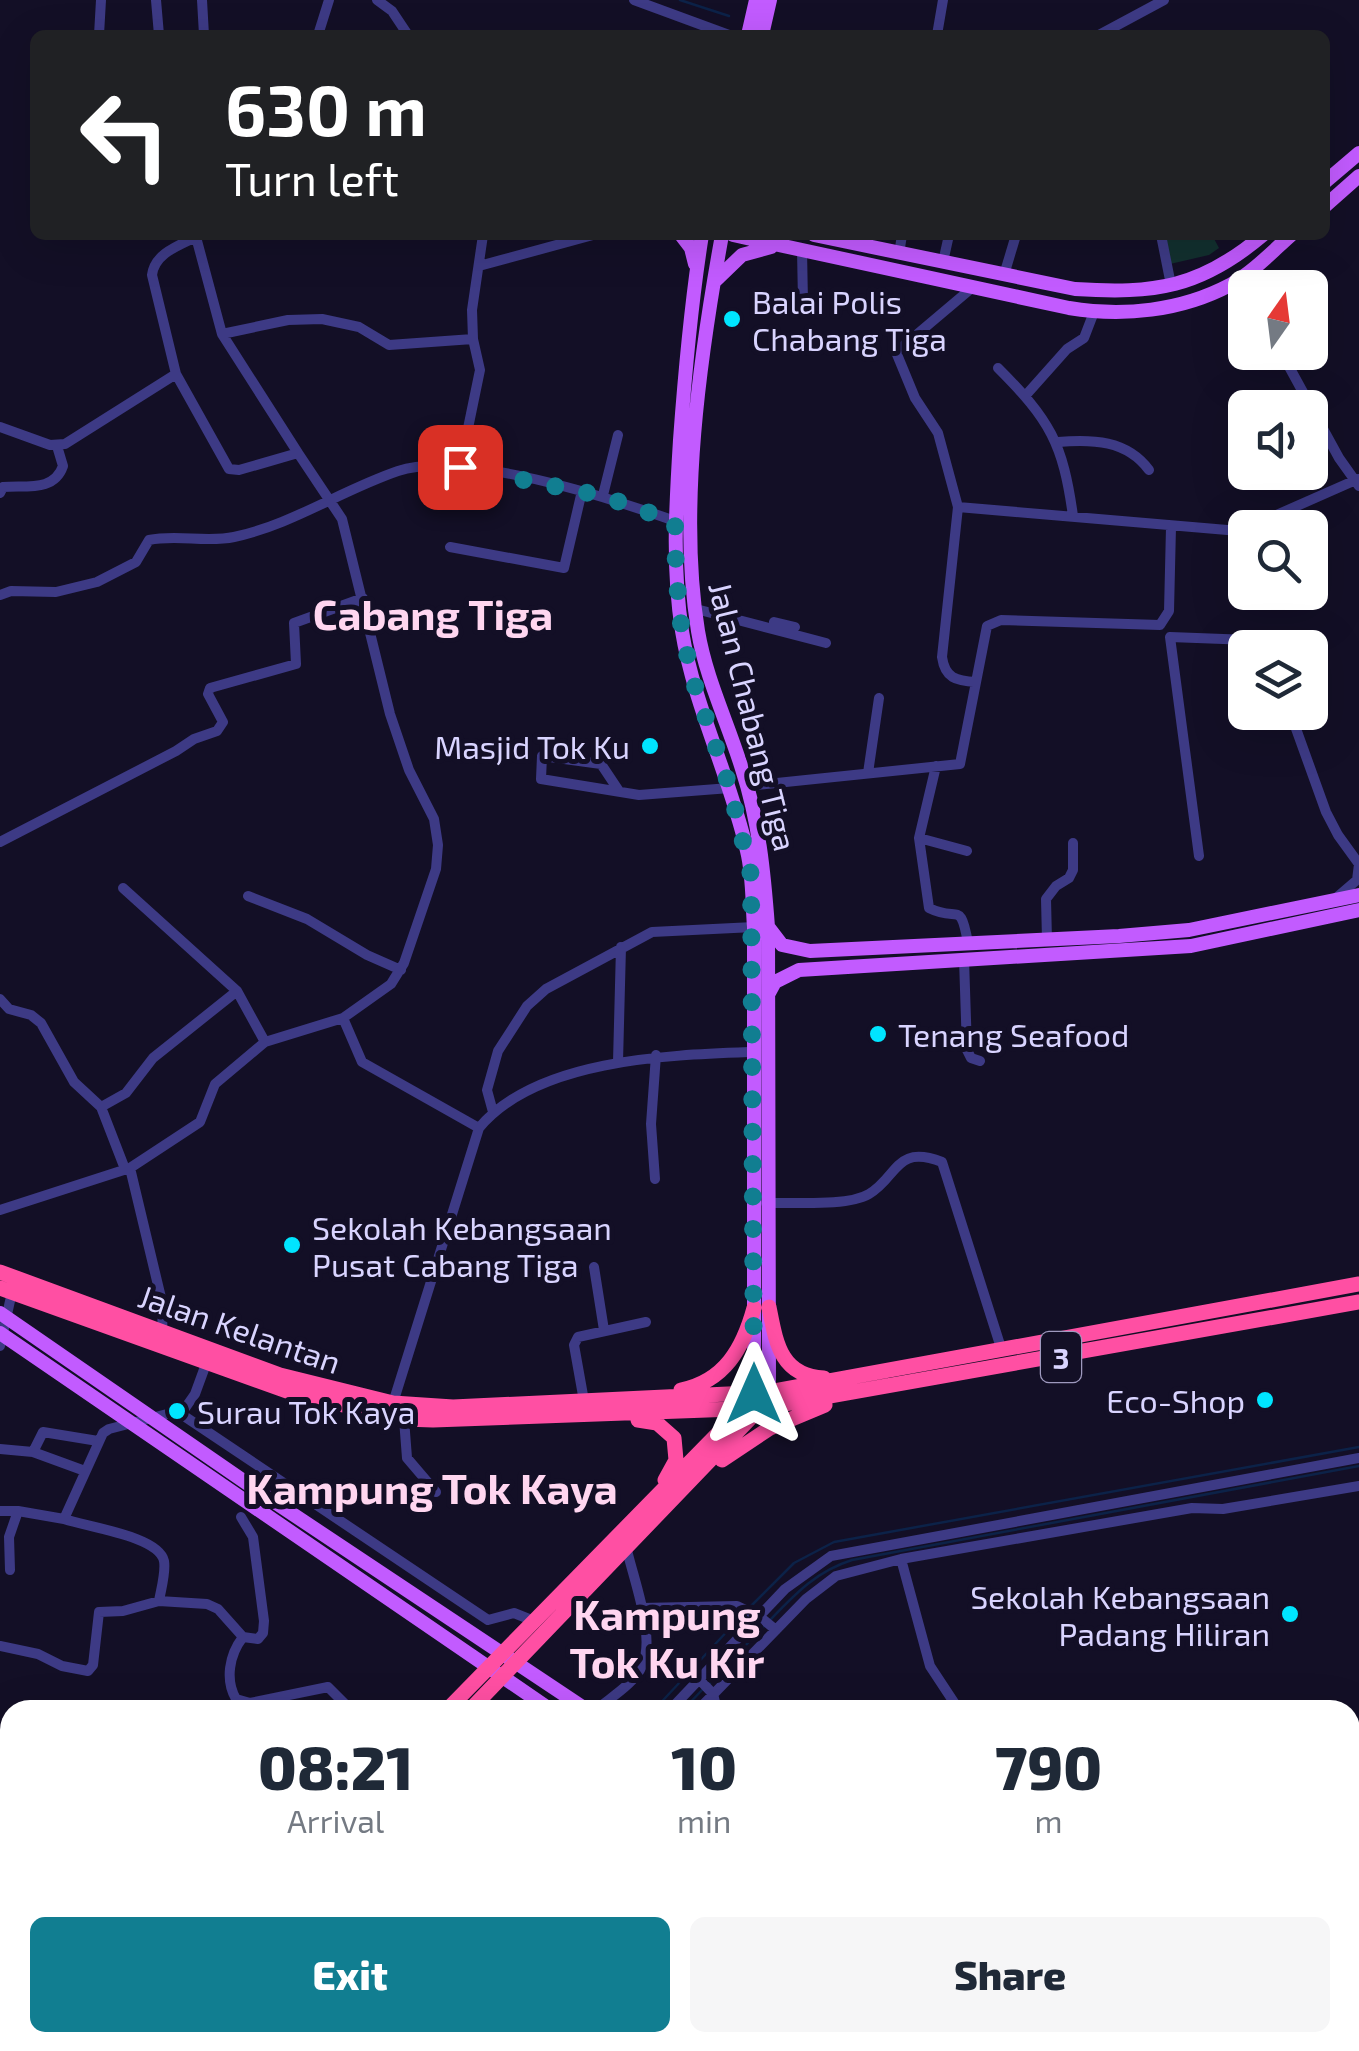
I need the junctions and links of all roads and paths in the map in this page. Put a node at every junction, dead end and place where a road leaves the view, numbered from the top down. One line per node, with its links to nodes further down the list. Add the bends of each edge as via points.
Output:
1 (101, 0): 11 (street)
2 (156, 0): 12 (street)
3 (202, 0): 13 (street)
4 (329, 0): 14 (street)
5 (377, 0): 15 (street)
6 (634, 0): 9 (street)
7 (943, 0): 19 (street)
8 (1164, 0): 20 (street)
9 (651, 2): 16 (street)
10 (763, 2): 17 (main road); 18 (main road)
11 (99, 30)
12 (159, 30)
13 (204, 30)
14 (320, 30)
15 (405, 30)
16 (717, 30)
17 (750, 30)
18 (762, 30)
19 (939, 30)
20 (1108, 30)
21 (1359, 153): 23 (main road)
22 (1359, 176): 24 (main road)
23 (1330, 178)
24 (1330, 202)
25 (191, 240): 58 (street, via 158,258 152,275)
26 (199, 240): 54 (street)
27 (482, 240): 44 (street)
28 (575, 240): 44 (street)
29 (685, 240): 45 (main road)
30 (701, 240): 45 (main road, Jalan Chabang Tiga)
31 (721, 240): 48 (main road, Jalan Chabang Tiga)
32 (757, 240): 40 (main road)
33 (836, 240): 42 (main road)
34 (901, 240): 42 (street)
35 (948, 240): 43 (street)
36 (1015, 240): 47 (street)
37 (1162, 240): 49 (street)
38 (1256, 240): 49 (main road, via 1223,265)
39 (1286, 240): 46 (main road)
40 (786, 246): 41 (main road); 48 (main road, via 742,255)
41 (802, 250): 51 (main road); 52 (street)
42 (899, 254): 43 (main road)
43 (943, 262): 47 (main road)
44 (479, 266): 55 (street)
45 (696, 269): 75 (main road, Jalan Chabang Tiga)
46 (1249, 270)
47 (1004, 276): 49 (main road, via 1103,291)
48 (713, 283): 81 (main road, Jalan Chabang Tiga, via 691,527)
49 (1171, 286)
50 (1228, 286): 53 (main road, via 1148,310)
51 (972, 287): 53 (main road); 72 (street, via 896,352 938,433)
52 (803, 302)
53 (1094, 312): 59 (street, via 1084,338)
54 (222, 334): 55 (street, via 322,319 359,327 389,345); 64 (street)
55 (472, 339): 65 (street, via 480,370)
56 (998, 368): 59 (street)
57 (1292, 370): 67 (street)
58 (176, 374): 63 (street); 64 (street, via 230,470)
59 (1026, 395): 62 (street)
60 (0, 427): 63 (street)
61 (618, 434): 70 (street)
62 (1058, 442): 66 (street, via 1122,447); 74 (street)
63 (57, 446): 69 (street, via 63,466 56,481 5,486)
64 (298, 453): 71 (street)
65 (460, 467): 68 (street); 71 (street, via 402,470)
66 (1149, 470)
67 (1357, 482): 73 (street)
68 (582, 491): 70 (street); 78 (street, via 564,568)
69 (0, 493)
70 (603, 496): 75 (street)
71 (331, 502): 79 (street, via 228,538 149,540 132,566 97,582); 80 (street, via 342,519)
72 (958, 507): 74 (street); 85 (street, via 942,657 949,676)
73 (1289, 510)
74 (1073, 516): 76 (street)
75 (675, 522): 91 (main road, Jalan Chabang Tiga, via 682,634)
76 (1171, 527): 77 (street); 85 (street, via 1164,622 992,622)
77 (1228, 530)
78 (450, 547)
79 (0, 595)
80 (363, 598): 94 (street, via 294,623 296,664 210,688 223,722 217,731); 109 (street, via 390,714 431,808 438,845 436,870)
81 (695, 606): 82 (street); 84 (street); 90 (main road, Jalan Chabang Tiga, via 711,681)
82 (795, 627)
83 (1228, 639): 97 (street, via 1170,637)
84 (826, 643)
85 (976, 682): 88 (street, via 960,764)
86 (878, 698): 89 (street)
87 (1296, 730): 98 (street, via 1326,812)
88 (936, 766): 89 (street); 93 (street)
89 (868, 773): 90 (street)
90 (748, 786): 104 (main road, Jalan Chabang Tiga, via 762,853)
91 (730, 788): 92 (street); 104 (main road, Jalan Chabang Tiga)
92 (619, 791): 92 (street, via 541,778 542,756 601,764)
93 (919, 838): 96 (street); 107 (street, via 928,908 964,918)
94 (0, 842)
95 (1073, 844): 105 (street, via 1070,878 1046,899)
96 (967, 851)
97 (1199, 856)
98 (1359, 864): 102 (street, via 1356,880)
99 (123, 888): 110 (street)
100 (1359, 895): 102 (main road)
101 (248, 896): 109 (street)
102 (1334, 900): 105 (main road, via 1188,930)
103 (1355, 914): 107 (main road, via 1191,946)
104 (761, 927): 106 (street, via 652,932); 108 (main road, via 798,950); 111 (main road, Jalan Chabang Tiga); 115 (main road, Jalan Chabang Tiga)
105 (1047, 940): 107 (main road)
106 (621, 947): 118 (street); 120 (street, via 527,1006 490,1073)
107 (966, 951): 108 (main road); 117 (street, via 968,1050)
108 (885, 955): 111 (main road, via 800,970 775,982)
109 (401, 970): 113 (street)
110 (237, 991): 114 (street); 119 (street, via 153,1058 126,1093)
111 (768, 995): 124 (main road, Jalan Chabang Tiga)
112 (0, 1000): 119 (street, via 41,1022 80,1089)
113 (343, 1018): 114 (street); 121 (street, via 362,1062)
114 (266, 1042): 122 (street, via 215,1084 200,1122)
115 (752, 1052): 116 (street); 131 (main road, Jalan Chabang Tiga)
116 (656, 1056): 118 (street); 123 (street)
117 (980, 1061)
118 (618, 1062): 120 (street, via 568,1076)
119 (102, 1107): 122 (street)
120 (493, 1112): 121 (street)
121 (479, 1128): 145 (street)
122 (128, 1169): 125 (street); 135 (street, via 164,1306)
123 (655, 1179)
124 (766, 1202): 131 (main road, Jalan Chabang Tiga); 138 (street, via 855,1200 881,1184 898,1162 942,1162)
125 (0, 1210)
126 (594, 1267): 134 (street)
127 (0, 1272): 135 (highway, Jalan Kelantan / 3)
128 (1359, 1284): 138 (highway, 3)
129 (6, 1290): 137 (street); 139 (highway, Jalan Kelantan / 3)
130 (1359, 1302): 141 (highway, 3)
131 (762, 1307): 140 (highway, via 777,1348 795,1370 818,1378); 142 (highway, via 712,1379); 143 (main road, Jalan Chabang Tiga)
132 (0, 1313): 180 (main road)
133 (646, 1322): 134 (street)
134 (604, 1330): 144 (street, via 578,1337 574,1345)
135 (162, 1332): 145 (highway, Jalan Kelantan / 3, via 294,1379)
136 (0, 1334): 179 (main road)
137 (0, 1346)
138 (1002, 1351): 140 (highway, 3)
139 (206, 1364): 147 (street); 149 (highway, Jalan Kelantan / 3)
140 (868, 1376): 143 (highway, 3)
141 (892, 1386): 143 (highway, 3); 155 (highway, via 790,1419)
142 (638, 1398): 143 (highway, Jalan Kelantan / 3); 144 (highway, Jalan Kelantan / 3)
143 (762, 1398): 146 (highway, Jalan Kelantan / 3); 155 (highway)
144 (584, 1401): 145 (highway, Jalan Kelantan / 3)
145 (393, 1402)
146 (741, 1410): 148 (highway, Jalan Kelantan / 3); 161 (highway)
147 (181, 1414): 150 (street, via 109,1429); 169 (street, via 488,1620 514,1613)
148 (602, 1416): 149 (highway, Jalan Kelantan / 3); 161 (highway, via 657,1423 674,1438 670,1474)
149 (404, 1419): 157 (street, via 407,1458)
150 (98, 1441): 152 (street, via 43,1432); 154 (street)
151 (0, 1449): 152 (street)
152 (33, 1452): 154 (street)
153 (1359, 1458): 158 (street)
154 (85, 1471): 163 (street)
155 (695, 1479): 164 (highway)
156 (1359, 1486): 158 (street, via 1222,1510)
157 (436, 1492)
158 (1190, 1498): 165 (street); 170 (street, via 831,1556 806,1571)
159 (0, 1511): 160 (street)
160 (18, 1511): 163 (street); 166 (street, via 9,1537)
161 (639, 1515): 169 (highway)
162 (241, 1517): 171 (street, via 253,1537 264,1620 261,1637)
163 (64, 1520): 167 (street, via 152,1544 163,1557)
164 (626, 1550): 168 (street); 178 (highway)
165 (902, 1560): 170 (street, via 836,1576); 185 (street, via 930,1666)
166 (10, 1570)
167 (159, 1601): 171 (street, via 207,1604); 172 (street, via 100,1612 88,1671)
168 (641, 1608): 170 (street, via 737,1606); 181 (street, via 643,1666)
169 (534, 1622): 177 (highway)
170 (768, 1624): 173 (street); 173 (street)
171 (242, 1638): 174 (street, via 229,1675)
172 (0, 1646)
173 (706, 1686): 182 (street); 183 (street); 184 (street)
174 (236, 1700)
175 (265, 1700): 176 (street, via 328,1687)
176 (342, 1700)
177 (458, 1700)
178 (480, 1700)
179 (536, 1700)
180 (572, 1700)
181 (607, 1700)
182 (685, 1700)
183 (701, 1700)
184 (713, 1700)
185 (952, 1700)

